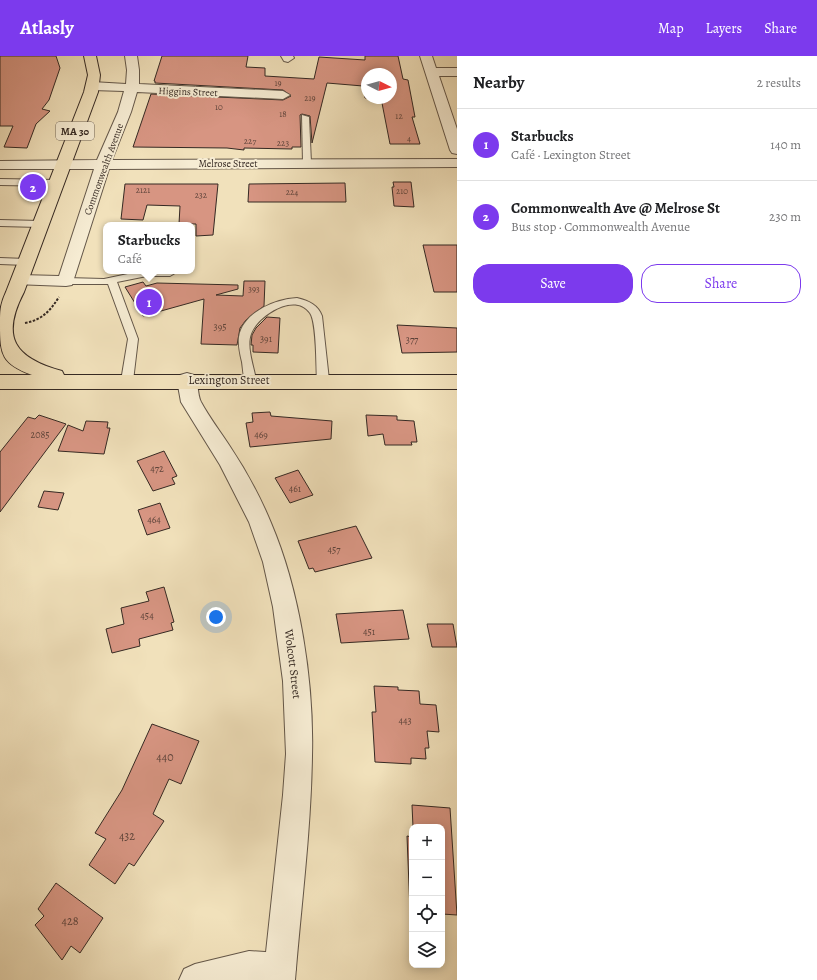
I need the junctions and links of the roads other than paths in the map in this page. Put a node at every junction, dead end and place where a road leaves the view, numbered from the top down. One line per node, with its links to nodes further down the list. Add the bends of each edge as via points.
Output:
1 (90, 56): 6 (main road, MA 30, via 94,70)
2 (131, 56): 7 (street, Commonwealth Avenue, via 134,71)
3 (426, 56): 4 (street)
4 (431, 72): 5 (street); 10 (street)
5 (457, 72)
6 (92, 86): 7 (street, Higgins Street); 14 (main road, MA 30)
7 (132, 87): 8 (street, Higgins Street); 15 (street, Commonwealth Avenue)
8 (283, 95)
9 (305, 117): 11 (lane)
10 (457, 150)
11 (307, 163): 12 (street, Melrose Street); 15 (street, Melrose Street)
12 (457, 163)
13 (0, 165): 14 (street, Melrose Street)
14 (62, 165): 15 (street, Melrose Street); 17 (main road, MA 30)
15 (102, 165): 24 (street, Commonwealth Avenue)
16 (0, 182): 17 (lane)
17 (56, 183): 19 (main road, MA 30)
18 (0, 223): 19 (lane)
19 (40, 224): 21 (main road, MA 30)
20 (0, 261): 21 (lane)
21 (26, 262): 23 (main road, MA 30)
22 (147, 274): 25 (lane)
23 (20, 280): 24 (street); 26 (main road, MA 30)
24 (66, 281): 25 (lane)
25 (112, 281): 31 (lane, via 133,339)
26 (3, 316): 30 (main road, via 0,337 2,345 12,358 40,372)
27 (186, 380): 28 (main road, Lexington Street); 31 (main road, Lexington Street); 34 (street, Wolcott Street, via 192,402 232,467 260,522 274,562 285,607 296,682 299,754)
28 (250, 380): 29 (main road, Lexington Street); 29 (lane, via 245,335 256,318 272,306 286,302 302,303 314,310 318,318)
29 (323, 380): 33 (main road, Lexington Street)
30 (78, 381): 31 (main road, Lexington Street); 32 (main road, Lexington Street)
31 (127, 381)
32 (0, 382)
33 (457, 382)
34 (279, 974): 35 (street, Wolcott Street, via 249,967)
35 (195, 980)

